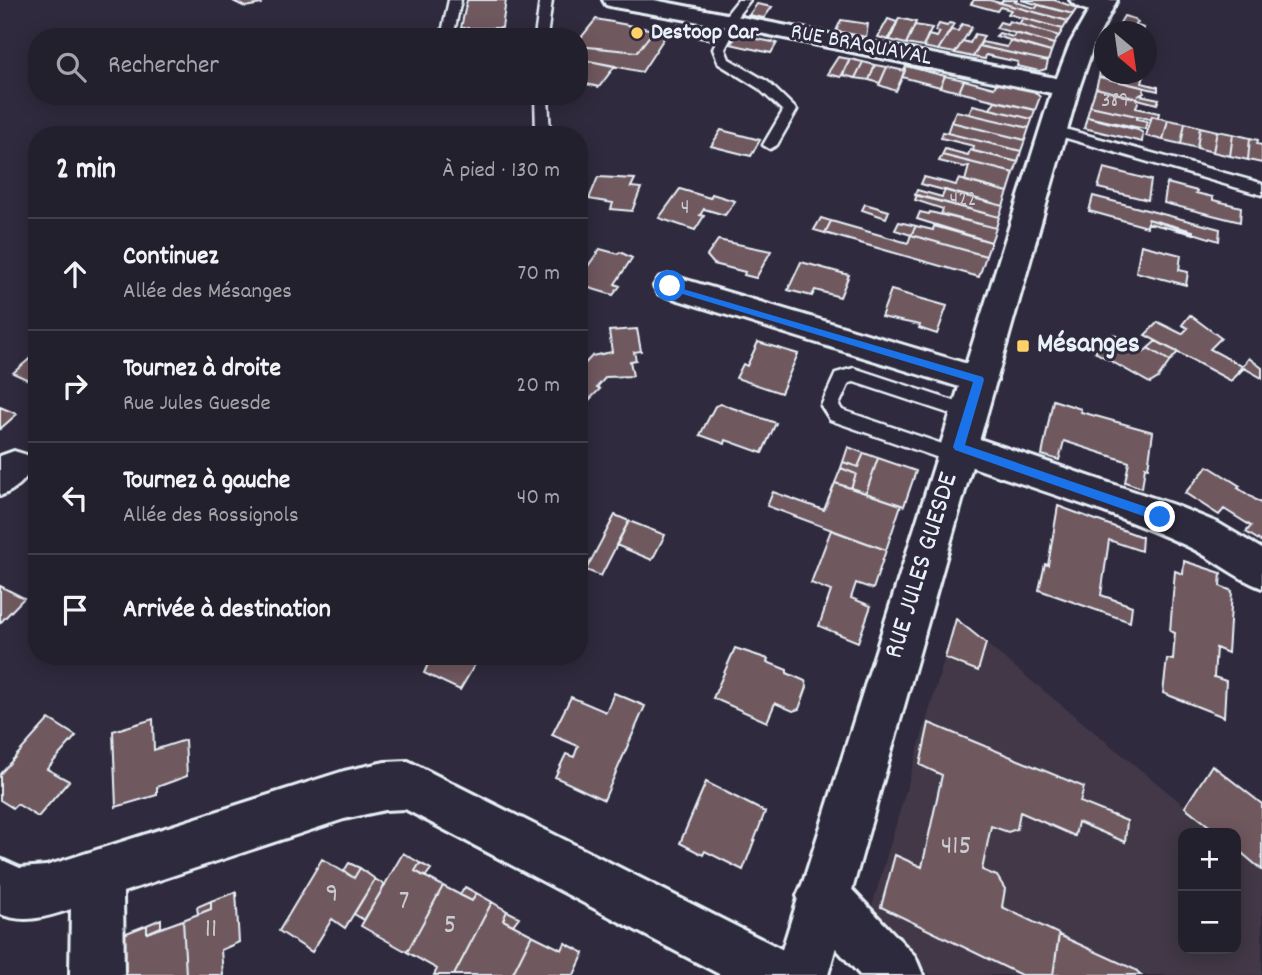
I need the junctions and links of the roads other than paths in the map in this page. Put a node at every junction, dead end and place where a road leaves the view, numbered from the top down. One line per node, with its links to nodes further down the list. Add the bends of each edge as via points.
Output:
1 (455, 0): 6 (lane)
2 (546, 0): 7 (lane)
3 (614, 0): 5 (street, RUE BRAQUAVAL)
4 (1096, 2): 8 (street, RUE JULES GUESDE)
5 (735, 14): 8 (street, RUE BRAQUAVAL); 12 (lane, via 719,49 723,61 763,85 790,110)
6 (449, 28)
7 (542, 28)
8 (1066, 88): 11 (street, RUE JULES GUESDE)
9 (541, 105): 10 (lane)
10 (542, 126)
11 (1054, 130): 13 (lane); 15 (street, RUE JULES GUESDE)
12 (770, 145)
13 (1262, 190)
14 (670, 286): 15 (street)
15 (966, 424): 15 (lane, via 854,375 842,378 830,406 836,415); 16 (street, via 1204,535); 19 (street, RUE JULES GUESDE)
16 (1262, 570)
17 (97, 877): 18 (street, via 46,892 15,894); 20 (street); 21 (street, via 344,795 408,785)
18 (0, 885)
19 (823, 896): 22 (street, RUE JULES GUESDE); 23 (street)
20 (97, 975)
21 (776, 975)
22 (801, 975)
23 (896, 975)

